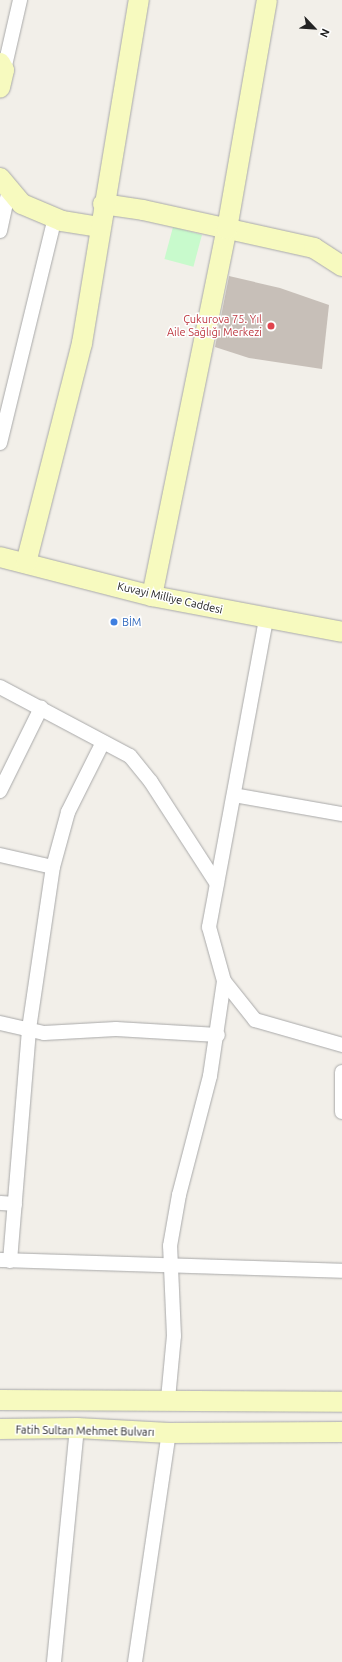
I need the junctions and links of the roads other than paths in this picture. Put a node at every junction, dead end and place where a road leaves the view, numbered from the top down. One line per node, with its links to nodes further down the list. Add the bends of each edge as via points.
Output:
1 (20, 0): 4 (street)
2 (139, 0): 6 (street)
3 (267, 0): 9 (street)
4 (1, 74)
5 (5, 183): 7 (street, via 22,204); 10 (street)
6 (103, 204): 8 (street); 9 (street)
7 (55, 218): 8 (street); 12 (street)
8 (99, 227): 14 (street, via 82,343)
9 (227, 229): 11 (street, via 314,248); 15 (street)
10 (0, 231)
11 (342, 266)
12 (0, 443)
13 (0, 557): 14 (street, Kuvayi Milliye Caddesi)
14 (26, 563): 15 (street, Kuvayi Milliye Caddesi)
15 (152, 596): 16 (street, Kuvayi Milliye Caddesi)
16 (266, 618): 17 (street, Kuvayi Milliye Caddesi); 22 (street)
17 (342, 632)
18 (0, 687): 19 (street)
19 (41, 708): 20 (street); 21 (street)
20 (104, 742): 25 (street, via 68,812); 26 (street, via 130,756)
21 (0, 791)
22 (234, 795): 23 (street); 26 (street)
23 (342, 814)
24 (0, 855): 25 (street)
25 (53, 867): 29 (street)
26 (217, 884): 27 (street, via 209,927)
27 (224, 980): 30 (street); 31 (street, via 256,1020)
28 (0, 1023): 29 (street)
29 (29, 1029): 30 (street, via 44,1032 116,1029); 35 (street)
30 (218, 1035): 37 (street, via 179,1195 170,1246)
31 (342, 1045)
32 (342, 1072): 33 (street)
33 (342, 1112)
34 (0, 1202): 35 (street)
35 (15, 1204): 36 (street)
36 (5, 1260): 37 (street)
37 (171, 1268): 38 (street); 39 (street, via 174,1336)
38 (342, 1271)
39 (168, 1399): 40 (street, via 80,1402); 41 (street)
40 (0, 1400)
41 (342, 1402)
42 (77, 1428): 43 (street, Fatih Sultan Mehmet Bulvarı); 45 (street, Fatih Sultan Mehmet Bulvarı); 46 (street)
43 (0, 1429)
44 (342, 1432): 45 (street, Fatih Sultan Mehmet Bulvarı)
45 (170, 1433): 47 (street)
46 (54, 1662)
47 (135, 1662)

